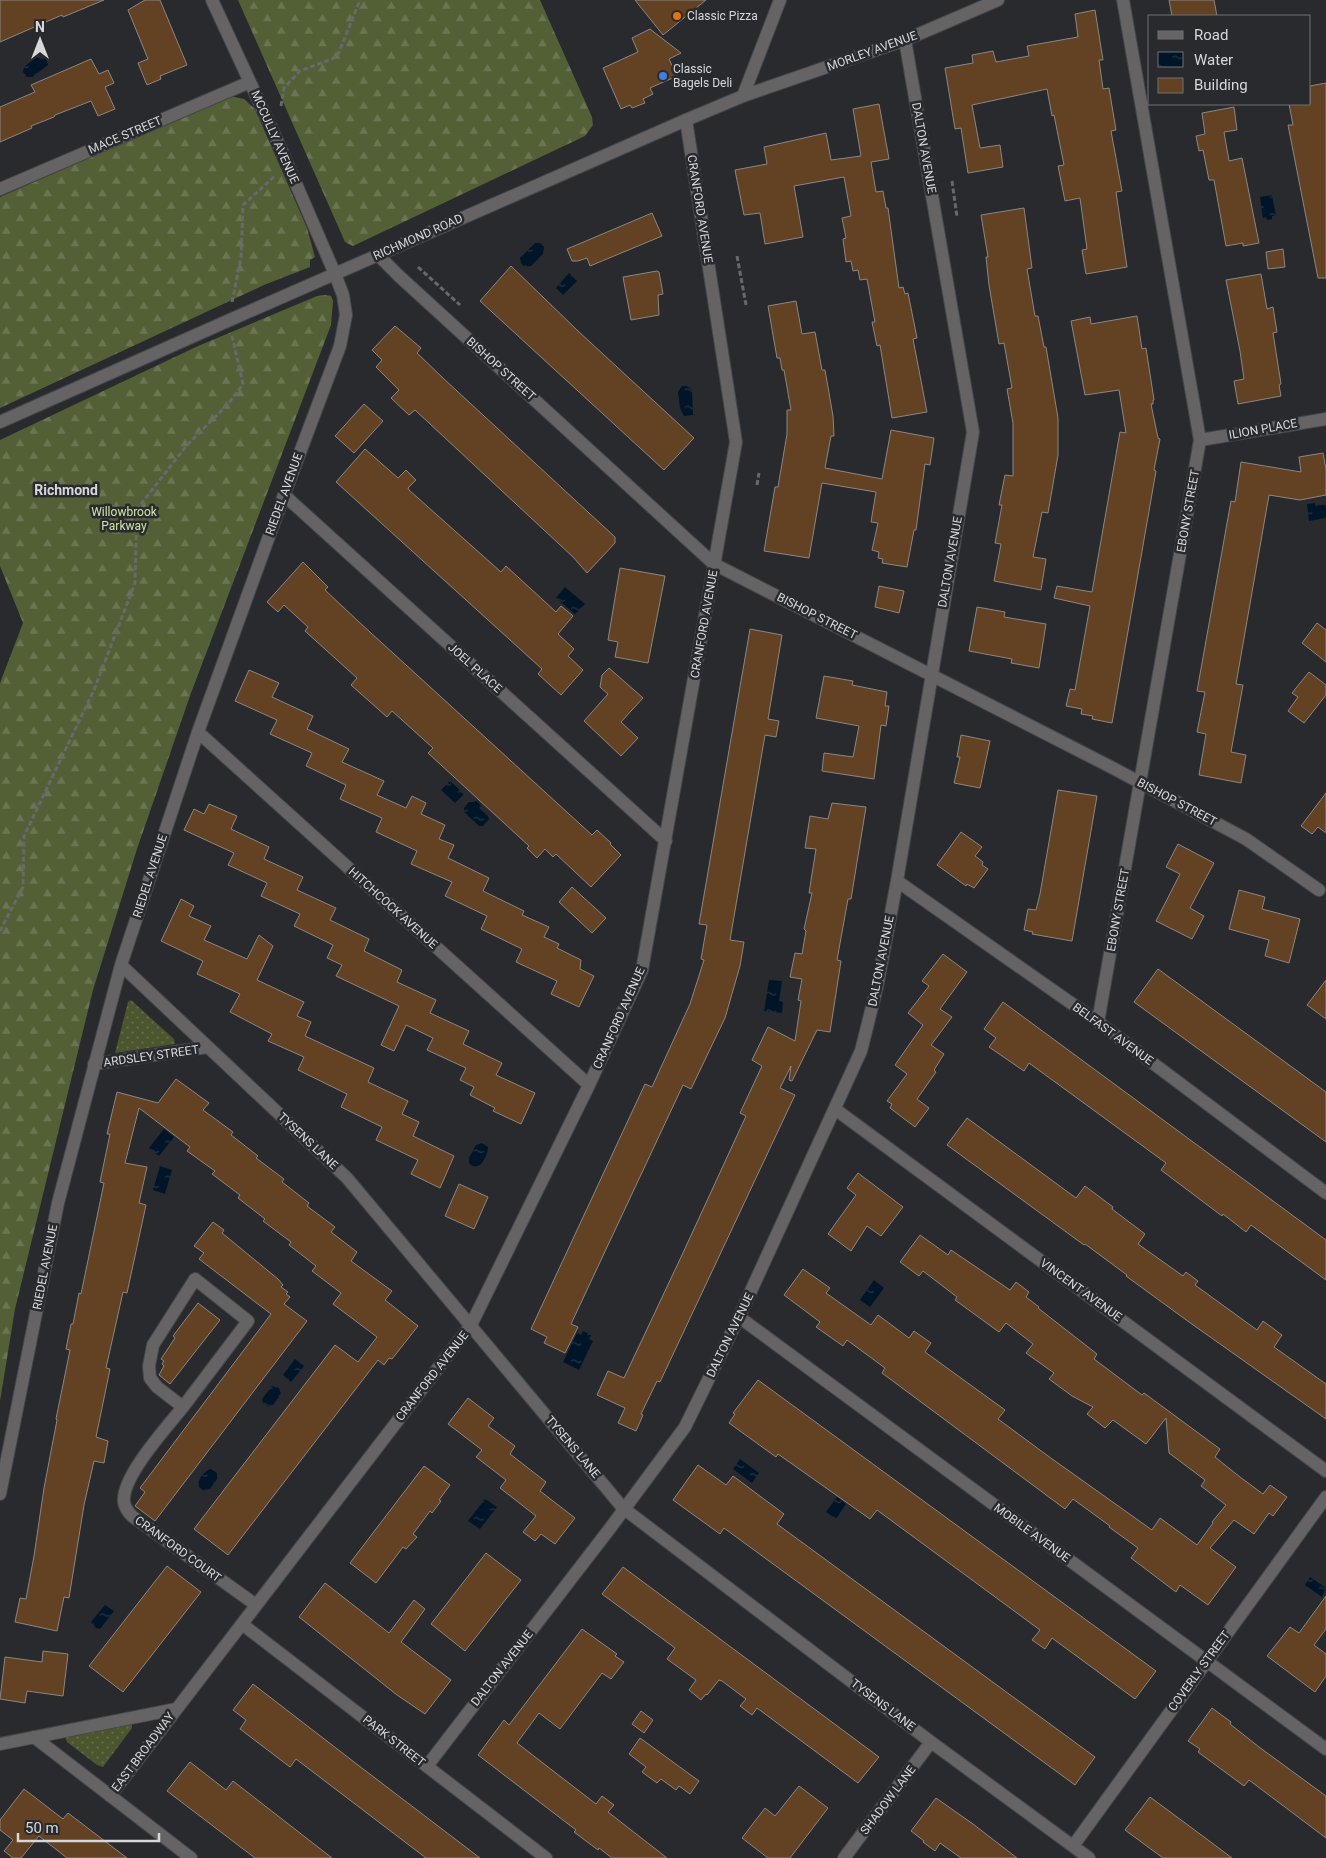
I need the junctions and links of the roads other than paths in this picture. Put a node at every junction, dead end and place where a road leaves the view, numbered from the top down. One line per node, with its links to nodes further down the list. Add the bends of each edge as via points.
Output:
1 (212, 0): 6 (street, MCCULLY AVENUE)
2 (780, 0): 7 (street)
3 (998, 0): 5 (street, MORLEY AVENUE)
4 (1123, 0): 14 (street, EBONY STREET)
5 (905, 40): 7 (street, MORLEY AVENUE); 17 (street, DALTON AVENUE, via 973,432)
6 (250, 82): 9 (street, MACE STREET); 11 (street, MCCULLY AVENUE)
7 (743, 96): 8 (street, RICHMOND ROAD)
8 (686, 120): 10 (street, RICHMOND ROAD); 16 (street, CRANFORD AVENUE, via 736,442)
9 (0, 189)
10 (378, 255): 11 (street, RICHMOND ROAD); 16 (street, BISHOP STREET)
11 (335, 274): 13 (street, RICHMOND ROAD); 15 (street, RIEDEL AVENUE, via 345,305 344,330)
12 (1326, 419): 14 (street, ILION PLACE)
13 (0, 422)
14 (1200, 440): 19 (street, EBONY STREET)
15 (284, 495): 18 (street, RIEDEL AVENUE); 20 (street, JOEL PLACE)
16 (714, 564): 17 (street, BISHOP STREET); 20 (street, CRANFORD AVENUE)
17 (931, 674): 19 (street, BISHOP STREET); 21 (street, DALTON AVENUE)
18 (198, 732): 23 (street, RIEDEL AVENUE); 27 (street, HITCHCOCK AVENUE)
19 (1141, 782): 22 (street, BISHOP STREET, via 1246,839); 24 (street, EBONY STREET)
20 (666, 841): 27 (street, CRANFORD AVENUE, via 642,970)
21 (897, 881): 24 (street, BELFAST AVENUE); 28 (street, DALTON AVENUE, via 861,1051)
22 (1319, 890)
23 (121, 965): 25 (street, TYSENS LANE); 26 (street, RIEDEL AVENUE)
24 (1098, 1022): 29 (street, BELFAST AVENUE)
25 (208, 1047): 26 (street, ARDSLEY STREET); 31 (street, TYSENS LANE, via 347,1178)
26 (94, 1064): 34 (street, RIEDEL AVENUE, via 58,1203)
27 (589, 1084): 31 (street, CRANFORD AVENUE)
28 (835, 1109): 30 (street, DALTON AVENUE); 33 (street, VINCENT AVENUE)
29 (1326, 1193)
30 (739, 1317): 36 (street, DALTON AVENUE, via 685,1427); 39 (street, MOBILE AVENUE)
31 (471, 1325): 36 (street, TYSENS LANE); 37 (street, CRANFORD AVENUE)
32 (183, 1407): 32 (street, CRANFORD COURT, via 248,1321 195,1279 153,1345 149,1366 150,1378 157,1387); 37 (street, CRANFORD COURT, via 133,1471 124,1503 132,1516)
33 (1326, 1470)
34 (0, 1494)
35 (1326, 1497): 39 (street, COVERLY STREET)
36 (623, 1508): 42 (street, TYSENS LANE); 45 (street, DALTON AVENUE)
37 (256, 1605): 38 (street, CRANFORD AVENUE)
38 (242, 1624): 40 (street, CRANFORD AVENUE); 45 (street, PARK STREET)
39 (1206, 1661): 44 (street, MOBILE AVENUE); 47 (street, COVERLY STREET)
40 (176, 1709): 41 (street); 46 (street, EAST BROADWAY)
41 (34, 1737): 43 (street); 46 (street, EAST BROADWAY)
42 (931, 1742): 47 (street, TYSENS LANE); 50 (street, SHADOW LANE)
43 (0, 1744)
44 (1326, 1749)
45 (427, 1766): 49 (street, PARK STREET)
46 (110, 1796): 48 (street, EAST BROADWAY)
47 (1073, 1846): 51 (street, TYSENS LANE)
48 (191, 1858)
49 (546, 1858)
50 (844, 1858)
51 (1089, 1858)

